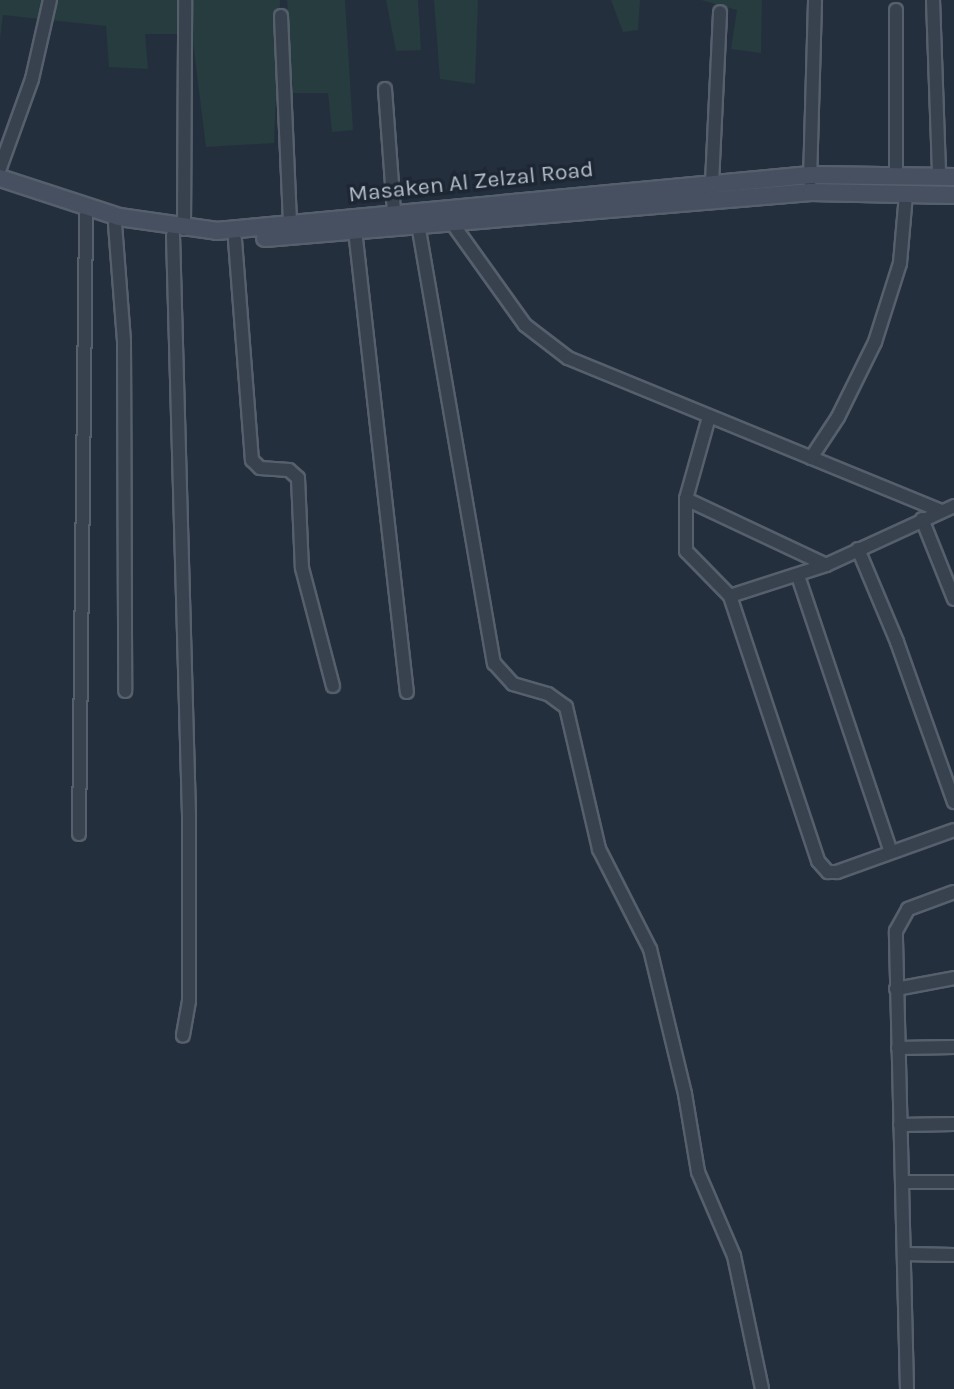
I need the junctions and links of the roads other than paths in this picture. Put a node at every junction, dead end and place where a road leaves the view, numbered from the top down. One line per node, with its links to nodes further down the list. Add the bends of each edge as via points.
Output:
1 (50, 0): 9 (street, via 32,79)
2 (184, 0): 26 (street)
3 (815, 0): 10 (street)
4 (933, 0): 12 (street)
5 (896, 10): 11 (street)
6 (720, 12): 14 (street)
7 (281, 16): 23 (street)
8 (385, 89): 19 (street)
9 (0, 168)
10 (810, 175): 11 (street, Masaken Al Zelzal Road); 14 (street, Masaken Al Zelzal Road); 16 (street)
11 (896, 175): 12 (street, Masaken Al Zelzal Road)
12 (947, 176)
13 (0, 178): 26 (street, Masaken Al Zelzal Road)
14 (712, 183): 20 (street, Masaken Al Zelzal Road)
15 (0, 189): 21 (street, Masaken Al Zelzal Road)
16 (811, 192): 17 (street, Masaken Al Zelzal Road); 20 (street, Masaken Al Zelzal Road)
17 (906, 194): 18 (street, Masaken Al Zelzal Road); 29 (street, via 900,263 876,342)
18 (954, 195)
19 (394, 211): 20 (street, Masaken Al Zelzal Road); 23 (street, Masaken Al Zelzal Road)
20 (445, 214): 24 (street, Masaken Al Zelzal Road); 28 (street, via 525,325 545,343 568,358)
21 (86, 215): 22 (street, Masaken Al Zelzal Road); 44 (street)
22 (114, 224): 26 (street, Masaken Al Zelzal Road); 40 (street, via 124,341)
23 (290, 224): 26 (street, Masaken Al Zelzal Road)
24 (418, 224): 25 (street, Masaken Al Zelzal Road); 58 (street, via 494,663 513,684 548,694 566,707 599,849 650,949 685,1094 698,1172 734,1256)
25 (355, 230): 27 (street, Masaken Al Zelzal Road); 41 (street)
26 (178, 232): 27 (street, Masaken Al Zelzal Road); 49 (street, via 189,814 189,1000)
27 (235, 240): 39 (street, via 252,460 260,468 289,470 298,478 302,568)
28 (709, 417): 29 (street); 30 (street)
29 (811, 458): 32 (street)
30 (686, 499): 35 (street); 37 (street, via 686,551)
31 (954, 506): 32 (street)
32 (940, 511): 33 (street)
33 (922, 519): 34 (street); 38 (street)
34 (858, 548): 35 (street); 42 (street)
35 (826, 565): 36 (street)
36 (798, 576): 37 (street); 45 (street)
37 (730, 596): 45 (street, via 818,860 828,872 837,872)
38 (954, 599)
39 (333, 686)
40 (125, 691)
41 (407, 692)
42 (954, 802)
43 (954, 830): 45 (street)
44 (79, 834)
45 (891, 852)
46 (954, 892): 48 (street, via 908,909 902,918 896,931)
47 (954, 978): 48 (street)
48 (896, 989): 51 (street)
49 (183, 1035)
50 (954, 1046): 51 (street)
51 (898, 1048): 53 (street)
52 (954, 1124): 53 (street)
53 (900, 1125): 54 (street)
54 (902, 1182): 55 (street); 56 (street)
55 (954, 1182)
56 (904, 1254): 57 (street); 59 (street)
57 (954, 1255)
58 (762, 1389)
59 (908, 1389)

